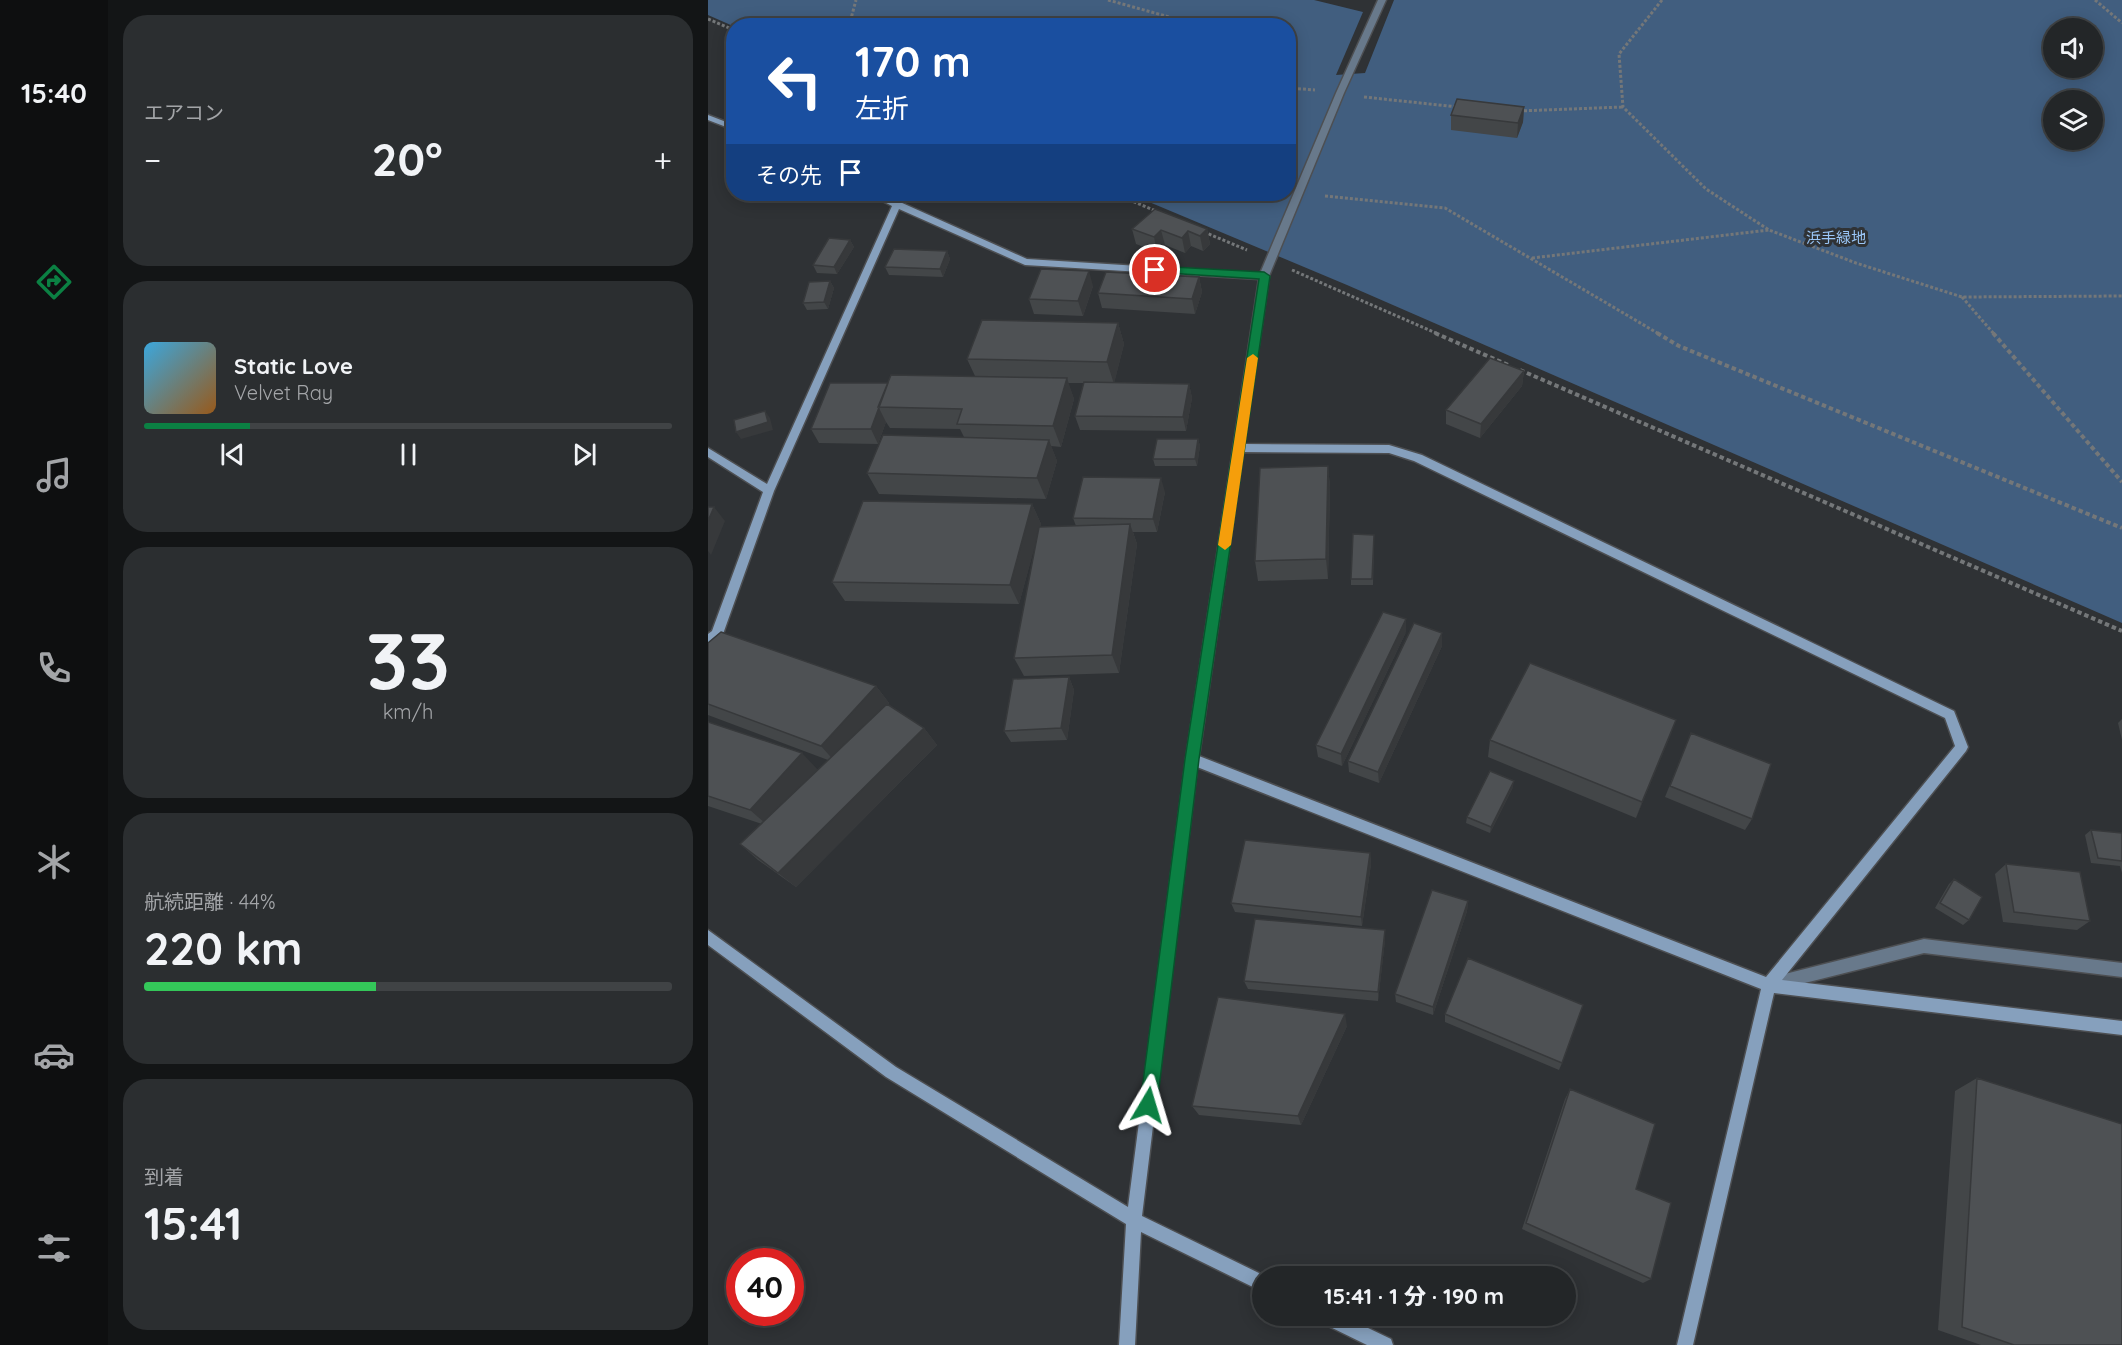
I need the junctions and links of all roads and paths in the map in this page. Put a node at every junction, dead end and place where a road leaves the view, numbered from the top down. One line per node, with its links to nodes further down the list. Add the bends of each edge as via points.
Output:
1 (856, 0): 7 (path)
2 (1108, 0): 8 (path)
3 (1382, 0): 13 (street)
4 (1653, 0): 6 (path)
5 (2095, 0): 10 (path)
6 (1660, 1): 15 (path, via 1619,54)
7 (851, 18)
8 (1173, 18)
9 (708, 19): 11 (path)
10 (2122, 23)
11 (726, 27)
12 (1296, 89): 13 (path)
13 (1340, 93): 14 (path); 19 (street)
14 (1460, 107)
15 (1623, 107): 16 (path); 25 (path, via 1706,189)
16 (1518, 111)
17 (708, 117): 18 (street)
18 (726, 125)
19 (1300, 193): 26 (path, via 1445,208); 27 (street)
20 (890, 201): 22 (street)
21 (1132, 201): 23 (path)
22 (897, 204): 28 (street, via 1025,262); 34 (street)
23 (1157, 211)
24 (1198, 229): 27 (path)
25 (1769, 230): 26 (path); 30 (path)
26 (1530, 259): 35 (path, via 1679,346)
27 (1271, 261): 28 (street); 36 (path)
28 (1264, 276): 31 (street)
29 (2122, 296): 30 (path)
30 (1962, 297): 33 (path)
31 (1240, 448): 38 (street); 41 (street, via 1389,449 1418,459 1950,715 1962,747)
32 (708, 452): 34 (street)
33 (2122, 482)
34 (770, 491): 37 (street, via 717,634)
35 (2122, 528)
36 (2122, 631)
37 (708, 641)
38 (1192, 759): 41 (street); 43 (street)
39 (708, 937): 43 (street, via 891,1072)
40 (2122, 970): 41 (street, via 1924,946)
41 (1769, 986): 42 (street); 48 (street)
42 (2122, 1028)
43 (1134, 1220): 44 (street); 46 (street)
44 (1252, 1279)
45 (1346, 1326): 47 (street)
46 (1127, 1345)
47 (1385, 1345)
48 (1685, 1345)

